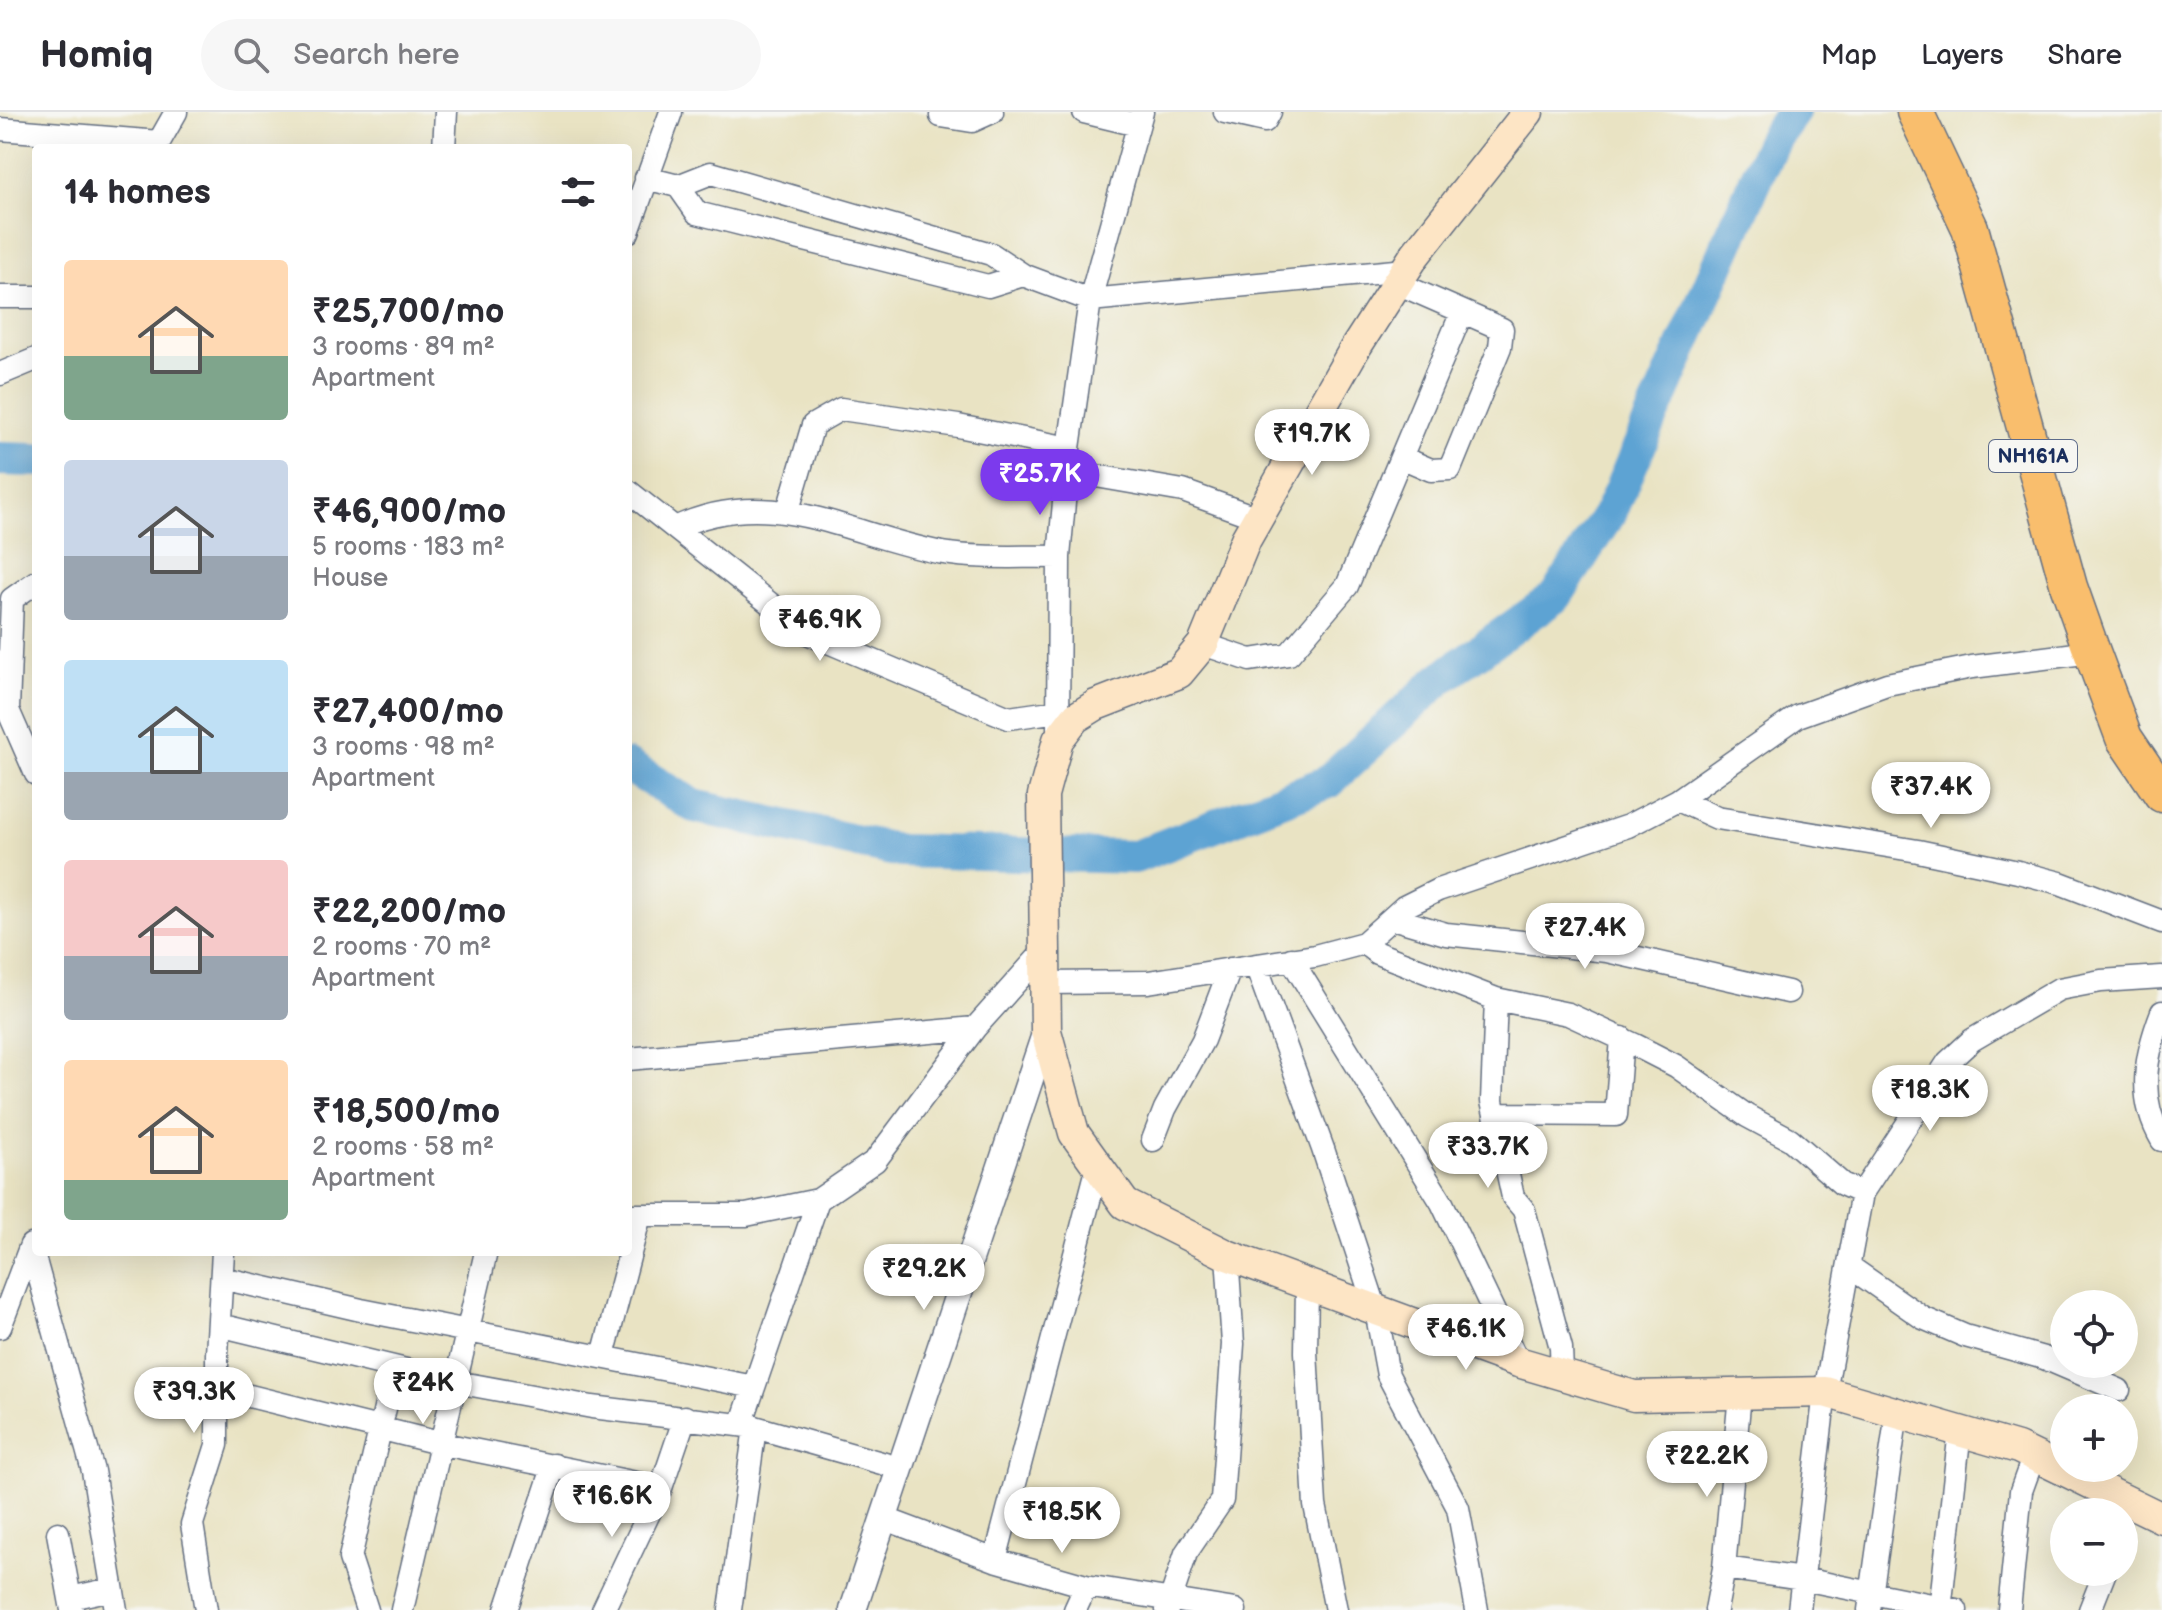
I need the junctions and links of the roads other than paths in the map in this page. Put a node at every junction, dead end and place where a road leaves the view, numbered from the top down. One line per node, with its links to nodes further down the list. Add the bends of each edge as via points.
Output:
1 (176, 112): 14 (street)
2 (446, 112): 15 (street)
3 (671, 112): 16 (street)
4 (992, 112): 10 (street, via 972,121)
5 (1084, 112): 11 (street)
6 (1225, 112): 7 (street, via 1265,121)
7 (1270, 112)
8 (1528, 112): 20 (main road)
9 (1915, 112): 37 (highway, NH161A, via 1970,228 2069,587)
10 (937, 113)
11 (1140, 118): 23 (street)
12 (0, 129): 13 (street)
13 (148, 144)
14 (159, 144)
15 (444, 144)
16 (646, 178): 17 (street); 18 (street)
17 (678, 186): 19 (street, via 711,173 991,254); 19 (street, via 697,213 988,286)
18 (632, 220)
19 (1023, 275): 23 (street)
20 (1401, 276): 23 (street); 24 (street); 32 (main road)
21 (0, 297): 22 (street)
22 (32, 297)
23 (1090, 300): 27 (street)
24 (1462, 312): 28 (street); 28 (street, via 1502,329 1500,347 1450,469 1431,470)
25 (32, 361): 26 (street)
26 (0, 374)
27 (1069, 448): 29 (street); 31 (street, via 841,409 813,425)
28 (1401, 457): 36 (street, via 1347,586 1289,654 1250,660)
29 (1067, 471): 32 (street, via 1183,491); 34 (street)
30 (632, 494): 33 (street)
31 (788, 510): 33 (street, via 693,519); 34 (street, via 944,553)
32 (1258, 518): 36 (main road)
33 (675, 528): 38 (street, via 807,633 1009,718)
34 (1059, 557): 38 (street)
35 (32, 585): 39 (street, via 12,599 8,710)
36 (1203, 644): 38 (main road, via 1179,673)
37 (2092, 652): 40 (highway, NH161A, via 2124,738); 41 (street, via 1887,684 1798,716)
38 (1058, 725): 45 (main road, via 1043,795)
39 (32, 765)
40 (2162, 794)
41 (1678, 800): 42 (street, via 1628,826 1438,890); 43 (street, via 1717,818 2018,872)
42 (1392, 918): 44 (street); 51 (street, via 1446,934 1607,951)
43 (2162, 922)
44 (1364, 943): 46 (street); 52 (street, via 1377,953)
45 (1044, 951): 50 (main road); 54 (street)
46 (1291, 959): 47 (street); 79 (street, via 1442,1203)
47 (1256, 965): 48 (street); 74 (street)
48 (1230, 969): 50 (street, via 1148,982); 59 (street, via 1203,1040)
49 (2162, 977): 62 (street, via 2059,989 1972,1040 1948,1062)
50 (1045, 983): 55 (main road)
51 (1788, 992)
52 (1496, 999): 56 (street, via 1568,1014); 58 (street, via 1492,1101)
53 (2162, 1012): 60 (street, via 2145,1081 2145,1103)
54 (975, 1028): 57 (street); 63 (street, via 875,1161)
55 (1046, 1031): 61 (main road, via 1074,1133); 96 (street)
56 (1622, 1038): 58 (street, via 1616,1115); 62 (street, via 1790,1139 1842,1184)
57 (632, 1059)
58 (1497, 1114): 81 (street, via 1513,1197 1524,1210 1561,1348)
59 (1153, 1140)
60 (2162, 1140)
61 (1098, 1166): 66 (main road, via 1125,1204); 103 (street)
62 (1862, 1193): 71 (street, via 1850,1241)
63 (818, 1200): 64 (street, via 746,1215); 83 (street)
64 (634, 1215)
65 (32, 1244): 76 (street)
66 (1227, 1255): 73 (main road); 111 (street, via 1233,1344 1222,1500 1186,1553)
67 (38, 1256): 108 (street, via 93,1471)
68 (223, 1256): 72 (street)
69 (485, 1256): 77 (street)
70 (625, 1256): 78 (street)
71 (1850, 1267): 85 (street, via 1923,1318 2044,1358); 86 (street)
72 (222, 1278): 75 (street); 77 (street)
73 (1307, 1285): 74 (main road); 122 (street, via 1315,1505)
74 (1376, 1310): 79 (main road); 123 (street, via 1388,1375 1458,1508)
75 (219, 1325): 80 (street); 84 (street)
76 (0, 1327)
77 (469, 1331): 78 (street); 82 (street)
78 (603, 1356): 83 (street)
79 (1518, 1362): 81 (main road)
80 (394, 1370): 82 (street); 91 (street)
81 (1562, 1373): 87 (main road, via 1634,1396)
82 (456, 1382): 89 (street, via 592,1407); 93 (street)
83 (754, 1387): 90 (street)
84 (217, 1388): 91 (street); 113 (street, via 217,1445 192,1524)
85 (2119, 1390)
86 (1825, 1392): 87 (main road); 88 (main road); 105 (street)
87 (1740, 1394): 104 (street)
88 (1897, 1412): 92 (main road); 109 (street)
89 (685, 1417): 90 (street); 97 (street)
90 (748, 1426): 96 (street); 118 (street)
91 (383, 1430): 93 (street); 114 (street, via 350,1558)
92 (1960, 1430): 94 (main road); 112 (street)
93 (443, 1444): 95 (street); 115 (street)
94 (2034, 1455): 98 (main road); 126 (street, via 2021,1491)
95 (554, 1465): 97 (street); 116 (street)
96 (899, 1468): 100 (street)
97 (661, 1488): 117 (street)
98 (2105, 1498)
99 (2138, 1513): 101 (main road)
100 (883, 1518): 103 (street); 119 (street)
101 (2162, 1518)
102 (58, 1533): 110 (street)
103 (995, 1560): 106 (street)
104 (1724, 1568): 105 (street); 124 (street)
105 (1803, 1579): 109 (street); 125 (street)
106 (1086, 1586): 111 (street); 120 (street)
107 (2099, 1586): 127 (street)
108 (114, 1599): 110 (street)
109 (1870, 1601): 112 (street)
110 (71, 1604)
111 (1169, 1604): 121 (street)
112 (1945, 1609)
113 (206, 1610)
114 (367, 1610)
115 (402, 1610)
116 (506, 1610)
117 (603, 1610)
118 (730, 1610)
119 (853, 1610)
120 (1075, 1610)
121 (1235, 1610)
122 (1336, 1610)
123 (1477, 1610)
124 (1716, 1610)
125 (1799, 1610)
126 (2009, 1610)
127 (2090, 1610)

